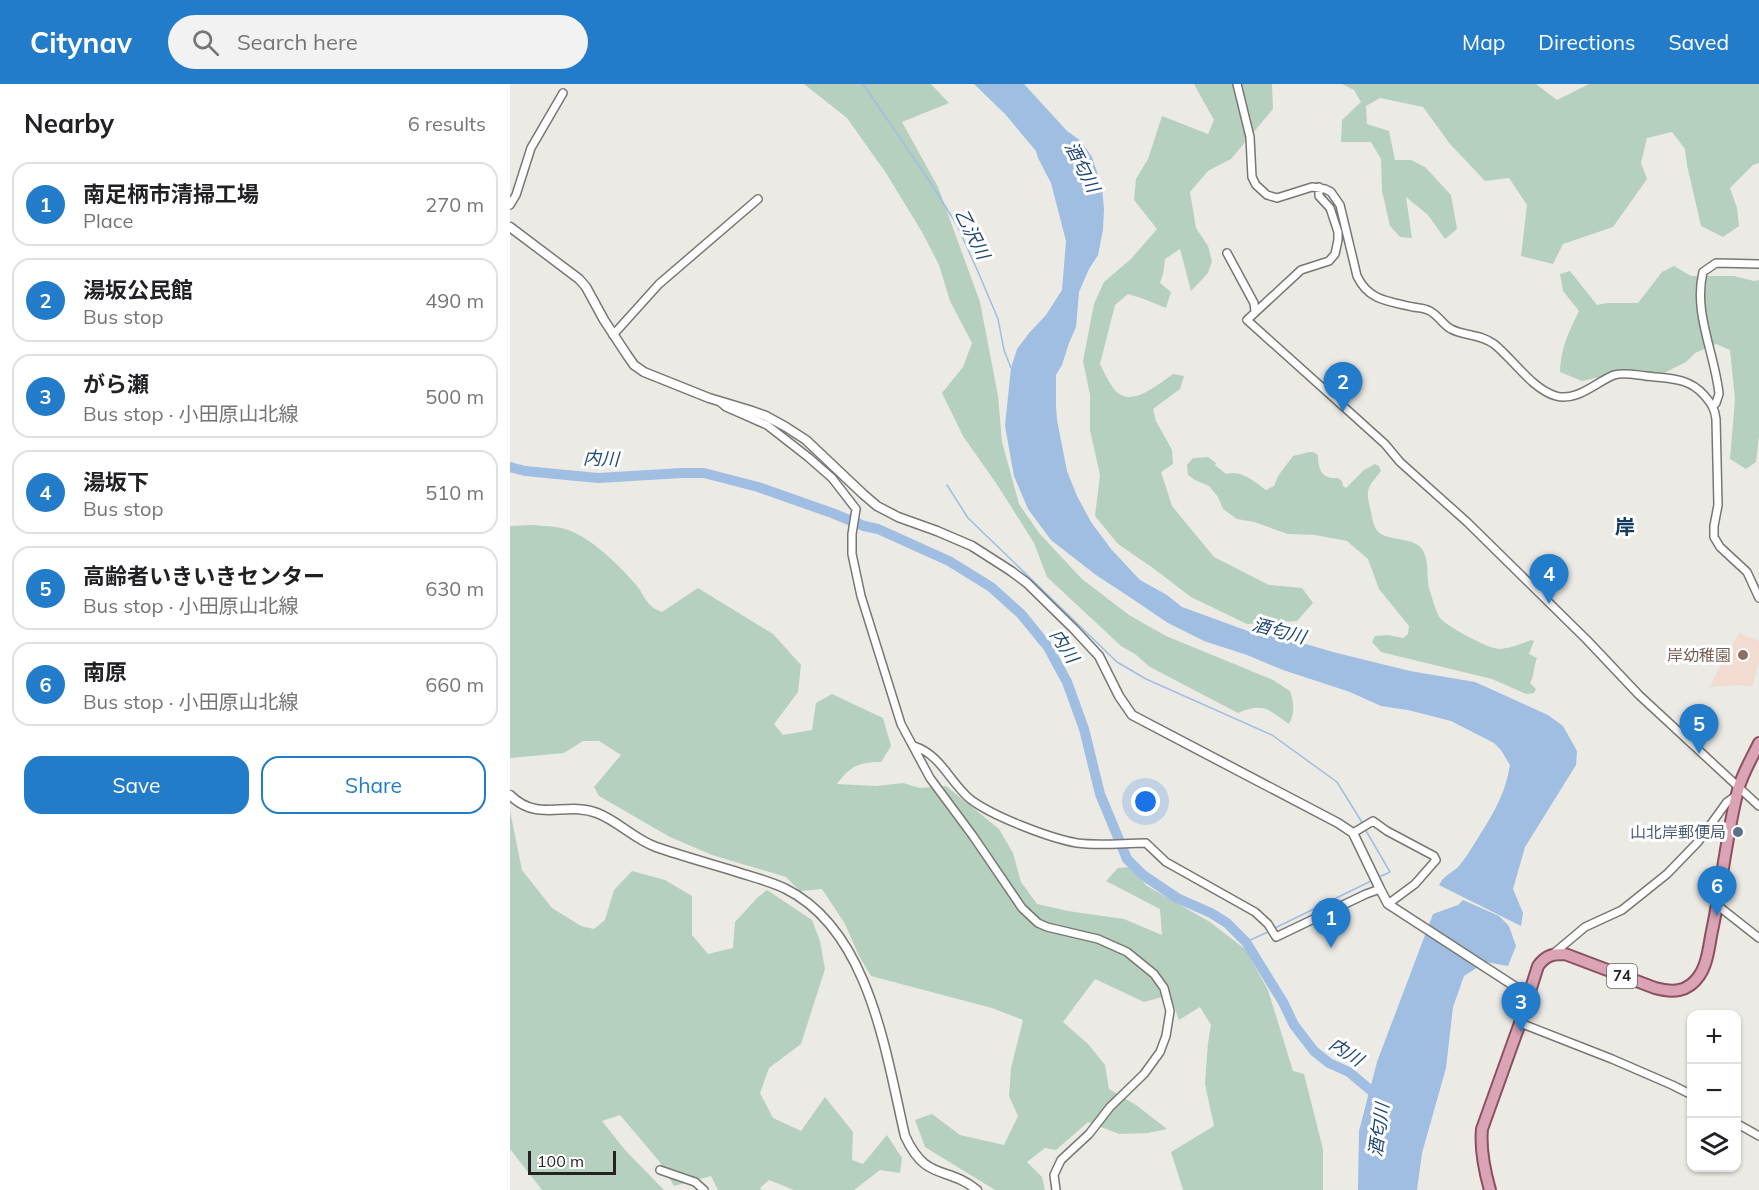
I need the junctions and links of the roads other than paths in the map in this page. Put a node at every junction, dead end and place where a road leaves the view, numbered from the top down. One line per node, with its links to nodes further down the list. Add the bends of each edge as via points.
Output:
1 (1237, 84): 3 (street, via 1256,185 1277,198)
2 (563, 93): 5 (street, via 531,148)
3 (1318, 187): 9 (street, via 1338,232 1335,254 1329,261 1302,270); 12 (street, via 1338,200 1356,276 1372,296 1427,310 1452,330 1489,341 1545,392 1564,398 1615,375 1628,374 1690,383)
4 (758, 199): 10 (street, via 659,284)
5 (510, 205)
6 (510, 227): 10 (street, via 579,279)
7 (1227, 253): 9 (street)
8 (1759, 264): 12 (street, via 1716,263 1702,272 1704,325 1719,394)
9 (1255, 311): 16 (street, via 1246,320 1467,522)
10 (613, 335): 11 (street, via 634,365 644,372)
11 (720, 401): 15 (street, via 767,425 808,457 832,478 856,509 853,565 901,724); 19 (street, via 786,427 806,440 877,506 972,546 1028,583 1099,656 1132,715)
12 (1713, 406): 13 (street, via 1718,505 1714,537 1747,572)
13 (1759, 598)
14 (1759, 743): 16 (main road, 74)
15 (914, 746): 20 (street, via 939,761 970,799 998,816 1077,843 1146,843 1166,862 1255,912 1276,937); 33 (street, via 930,778 1022,908 1047,927 1098,939 1127,952 1154,974 1164,988 1170,1011 1160,1052 1089,1134 1061,1160 1054,1175)
16 (1738, 791): 18 (street); 22 (main road, 74); 24 (street, via 1667,874 1622,910 1585,927)
17 (510, 795): 32 (street, via 529,808 597,813 652,846 786,889 819,912 847,949 870,997 911,1150 927,1167)
18 (1759, 806)
19 (1355, 832): 20 (street); 21 (street, via 1373,821 1434,856 1436,860 1415,884)
20 (1380, 889): 21 (street)
21 (1390, 902): 25 (street)
22 (1717, 904): 23 (street); 24 (main road, 74, via 1704,967 1692,985 1675,992 1565,954)
23 (1759, 938)
24 (1552, 954): 25 (main road, via 1538,966)
25 (1528, 995): 26 (main road)
26 (1520, 1023): 27 (street); 34 (main road, via 1482,1129 1480,1145)
27 (1687, 1092)
28 (1741, 1126): 29 (street)
29 (1759, 1136)
30 (660, 1170): 31 (street, via 695,1182)
31 (704, 1190)
32 (977, 1190)
33 (1056, 1190)
34 (1490, 1190)

